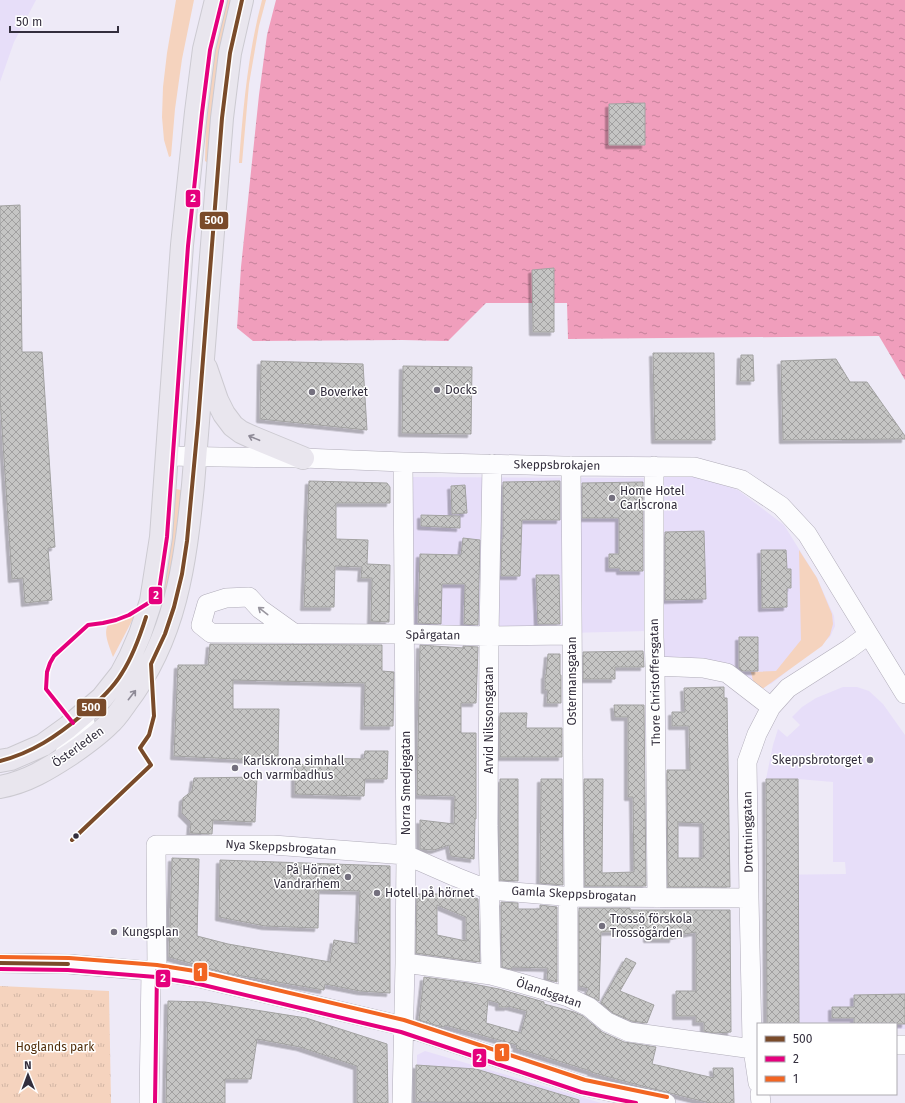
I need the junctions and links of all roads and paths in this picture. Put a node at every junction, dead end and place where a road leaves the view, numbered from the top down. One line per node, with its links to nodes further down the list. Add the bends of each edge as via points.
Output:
1 (216, 0): 4 (main road, Österleden, via 204,49 196,112 182,245)
2 (242, 0): 3 (main road, Österleden, via 230,54 222,118)
3 (203, 360): 5 (main road, Österleden); 6 (main road, one-way to 3, via 246,435 233,426 217,400)
4 (168, 456): 5 (street, Skeppsbrokajen); 19 (main road, Österleden, via 161,537 151,601 140,634 121,674)
5 (196, 457): 6 (street, Skeppsbrokajen); 19 (main road, Österleden, one-way to 5, via 110,723 137,689 165,634 174,607 188,541)
6 (304, 458): 7 (street, Skeppsbrokajen)
7 (404, 462): 8 (street, Skeppsbrokajen); 12 (street, Norra Smedjegatan)
8 (492, 464): 9 (street, Skeppsbrokajen); 15 (street, Arvid Nilssonsgatan)
9 (571, 466): 10 (street, Skeppsbrokajen); 13 (street, Ostermansgatan)
10 (654, 466): 14 (street, Skeppsbrokajen, via 694,467 742,480 781,506 807,534); 16 (street, Thore Christoffersgatan)
11 (295, 634): 12 (street, Spårgatan)
12 (404, 634): 15 (street, Spårgatan); 22 (street, Norra Smedjegatan)
13 (572, 635): 15 (street, Spårgatan); 24 (street, Ostermansgatan)
14 (868, 635): 17 (street, Skeppsbrokajen); 18 (street, Drottninggatan, via 788,688)
15 (489, 636): 23 (street, Arvid Nilssonsgatan)
16 (655, 666): 18 (street, via 703,668 727,673); 25 (street, Thore Christoffersgatan)
17 (905, 694)
18 (771, 707): 26 (street, Drottninggatan, via 757,734 747,762)
19 (82, 728): 20 (main road, Österleden, via 11,759); 21 (main road, Österleden, via 55,764 32,777)
20 (0, 761)
21 (0, 787)
22 (406, 855): 23 (street, Gamla Skeppsbrogatan); 28 (street, Norra Smedjegatan); 29 (street, Nya Skeppsbrogatan, via 273,845 156,845)
23 (489, 890): 24 (street, Gamla Skeppsbrogatan); 30 (street, Arvid Nilssonsgatan)
24 (571, 897): 25 (street, Gamla Skeppsbrogatan); 31 (street, Ostermansgatan)
25 (657, 898): 26 (street, Gamla Skeppsbrogatan)
26 (749, 898): 33 (street, Drottninggatan)
27 (0, 963): 29 (street, via 68,964)
28 (405, 963): 30 (street, Ölandsgatan); 32 (street, Norra Smedjegatan)
29 (154, 971): 32 (street, via 200,978); 35 (street)
30 (491, 975): 31 (street, Ölandsgatan)
31 (568, 997): 33 (street, Ölandsgatan, via 589,1007 607,1022 629,1032)
32 (403, 1026): 36 (street, Norra Smedjegatan); 37 (street, via 583,1086)
33 (755, 1049): 34 (street, Drottninggatan)
34 (757, 1072)
35 (149, 1103)
36 (402, 1103)
37 (666, 1103)

